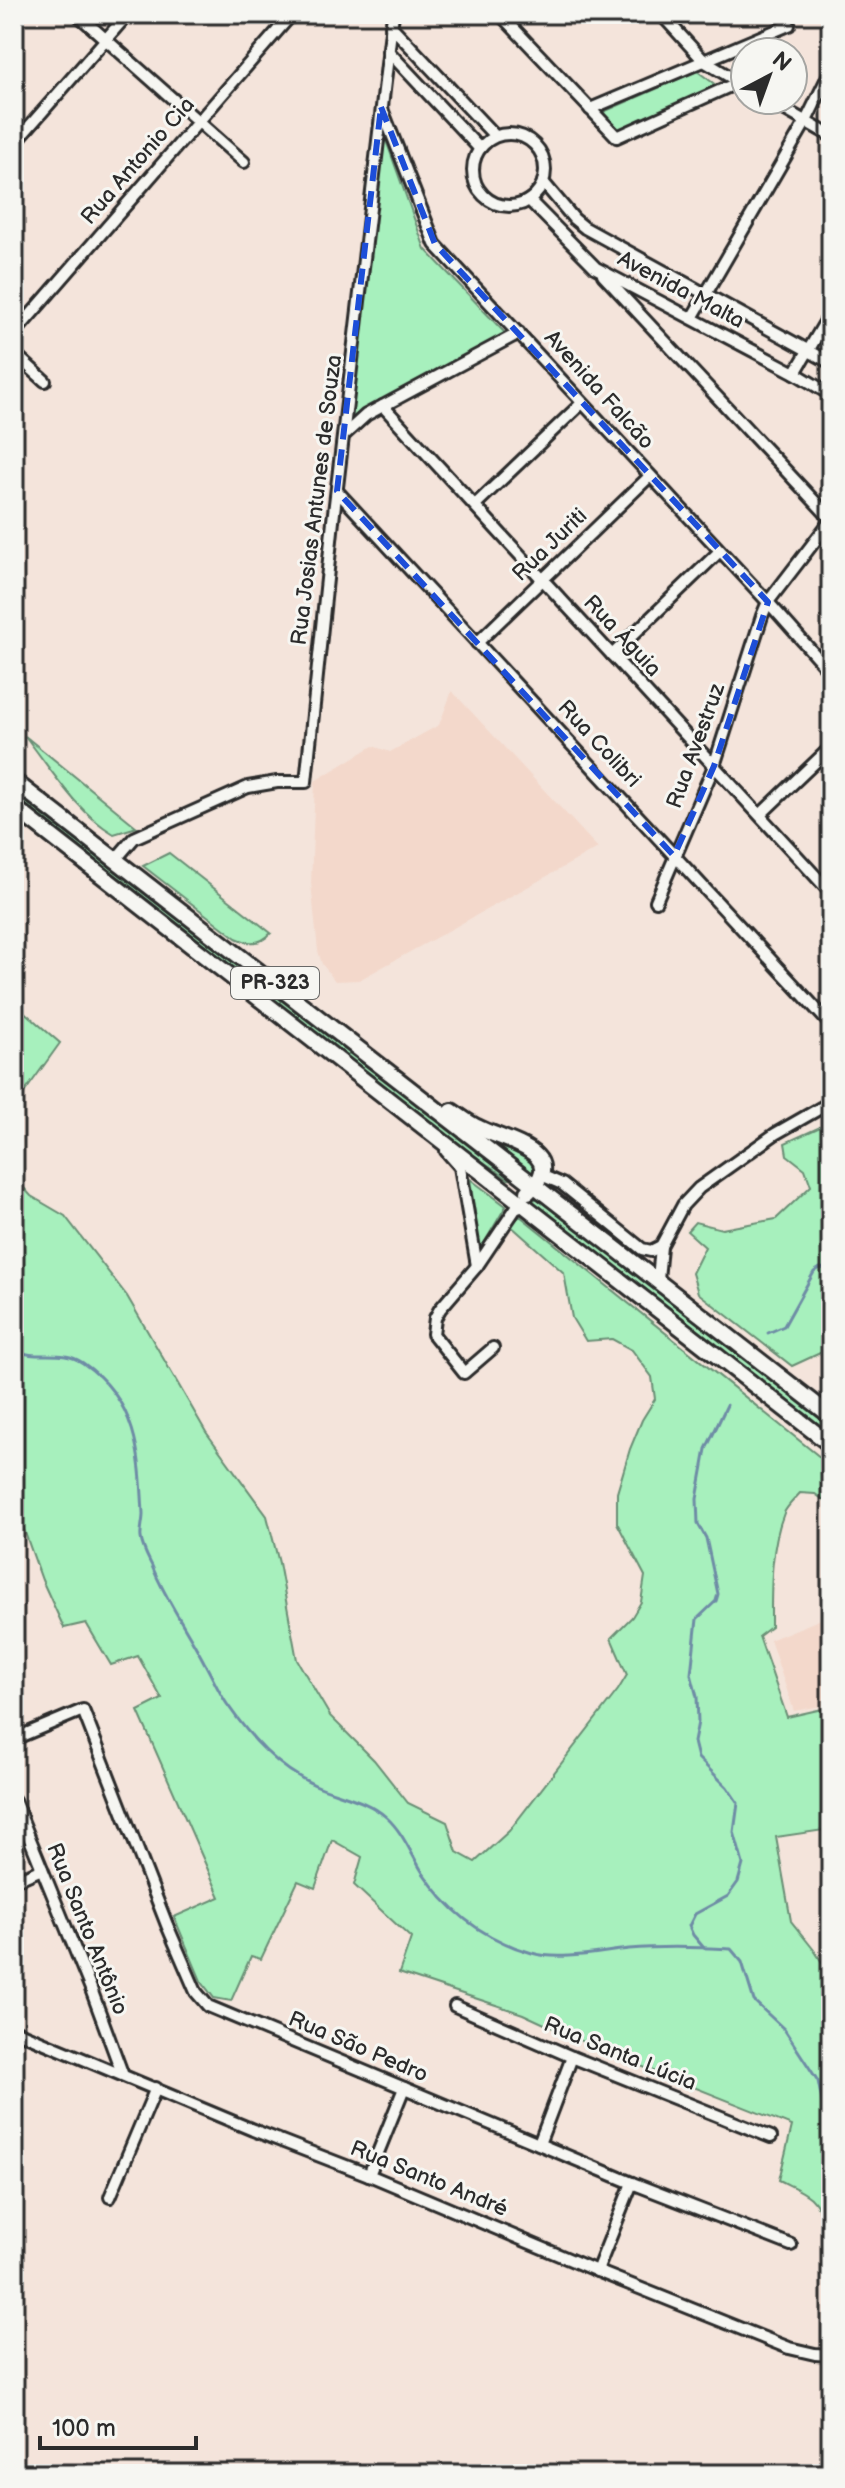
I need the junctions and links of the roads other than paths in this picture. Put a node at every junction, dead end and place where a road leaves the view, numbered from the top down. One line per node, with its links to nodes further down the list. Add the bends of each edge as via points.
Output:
1 (77, 14): 8 (street)
2 (128, 14): 8 (street)
3 (292, 14): 17 (street, Rua Antonio Cia)
4 (500, 14): 15 (street)
5 (661, 14): 10 (street)
6 (392, 20): 9 (street, Rua Josias Antunes de Souza); 19 (street)
7 (789, 25): 10 (street)
8 (106, 39): 17 (street); 21 (street)
9 (388, 51): 14 (street, Rua Josias Antunes de Souza); 22 (street)
10 (704, 61): 12 (street); 15 (street)
11 (831, 70): 18 (street)
12 (729, 76)
13 (729, 90): 15 (street, via 617,137)
14 (381, 107): 30 (street, Avenida Falcão, via 435,244); 40 (street, Rua Josias Antunes de Souza)
15 (590, 109)
16 (794, 116): 18 (street)
17 (199, 122): 23 (street); 31 (street, Rua Antonio Cia)
18 (805, 123): 20 (street); 27 (street)
19 (495, 136): 22 (street); 24 (street, via 517,135 536,147 545,167)
20 (831, 136)
21 (14, 144)
22 (479, 148): 25 (street, via 472,170 480,192 507,206)
23 (244, 162)
24 (543, 182): 25 (street); 27 (street, Avenida Malta, via 585,228)
25 (529, 200): 26 (street, Avenida Malta)
26 (596, 268): 29 (street, Avenida Malta); 44 (street)
27 (705, 293): 29 (street); 32 (street, Avenida Malta)
28 (831, 312): 32 (street)
29 (692, 318): 35 (street, Avenida Malta)
30 (519, 333): 38 (street, Avenida Falcão); 39 (street)
31 (14, 334)
32 (808, 350): 34 (street, Avenida Malta); 35 (street)
33 (14, 353): 36 (street)
34 (831, 363)
35 (795, 373): 37 (street, Avenida Malta)
36 (45, 381)
37 (831, 395)
38 (582, 403): 41 (street, Avenida Falcão); 43 (street)
39 (383, 406): 40 (street); 43 (street, Rua Águia)
40 (344, 435): 42 (street, Rua Josias Antunes de Souza)
41 (650, 476): 45 (street, Avenida Falcão); 46 (street, Rua Juriti)
42 (337, 491): 48 (street, Rua Colibri); 57 (street, Rua Josias Antunes de Souza, via 306,782 248,787 134,838)
43 (475, 505): 46 (street, Rua Águia)
44 (831, 520): 47 (street, Rua Avestruz)
45 (720, 551): 47 (street, Avenida Falcão); 49 (street)
46 (544, 580): 48 (street, Rua Juriti); 49 (street, Rua Águia)
47 (768, 602): 50 (street, Avenida Falcão); 52 (street, Rua Avestruz)
48 (477, 643): 56 (street, Rua Colibri)
49 (612, 655): 52 (street, Rua Águia)
50 (831, 673)
51 (831, 747): 55 (street)
52 (714, 766): 55 (street, Rua Águia); 56 (street, Rua Avestruz)
53 (14, 781): 57 (highway, PR-323)
54 (14, 807): 63 (highway, PR-323)
55 (760, 815): 58 (street, Rua Águia)
56 (674, 856): 59 (street, Rua Avestruz); 60 (street, Rua Colibri)
57 (116, 859): 61 (highway, PR-323)
58 (831, 893)
59 (656, 901)
60 (831, 1025)
61 (333, 1029): 64 (highway, PR-323); 64 (highway, via 477,1128 536,1155 541,1161)
62 (831, 1102): 65 (street, via 699,1188 683,1205)
63 (428, 1129): 64 (highway, via 522,1191); 66 (street, via 460,1167)
64 (531, 1188): 65 (street, via 562,1184 642,1249); 66 (street); 67 (highway, PR-323); 70 (highway, PR-323)
65 (661, 1246): 67 (street)
66 (477, 1266): 68 (street, via 440,1309 433,1334 464,1373)
67 (658, 1280): 69 (highway, PR-323)
68 (493, 1348)
69 (831, 1416)
70 (831, 1445)
71 (14, 1739): 80 (street, Rua São Pedro, via 83,1710 167,1925 208,2006)
72 (14, 1800): 73 (street, Rua Santo Antônio)
73 (42, 1869): 74 (street); 78 (street, Rua Santo Antônio)
74 (14, 1881)
75 (455, 2006): 77 (street, Rua Santa Lúcia)
76 (14, 2030): 78 (street, Rua Santo André)
77 (572, 2057): 81 (street, Rua Santa Lúcia); 82 (street)
78 (122, 2073): 79 (street, Rua Santo André)
79 (156, 2088): 83 (street, Rua Santo André); 85 (street)
80 (404, 2088): 82 (street, Rua São Pedro); 83 (street)
81 (771, 2137)
82 (539, 2144): 84 (street, Rua São Pedro)
83 (369, 2175): 87 (street, Rua Santo André)
84 (632, 2183): 86 (street, Rua São Pedro); 87 (street)
85 (110, 2197)
86 (791, 2245)
87 (597, 2271): 88 (street, Rua Santo André, via 789,2348)
88 (831, 2355)

